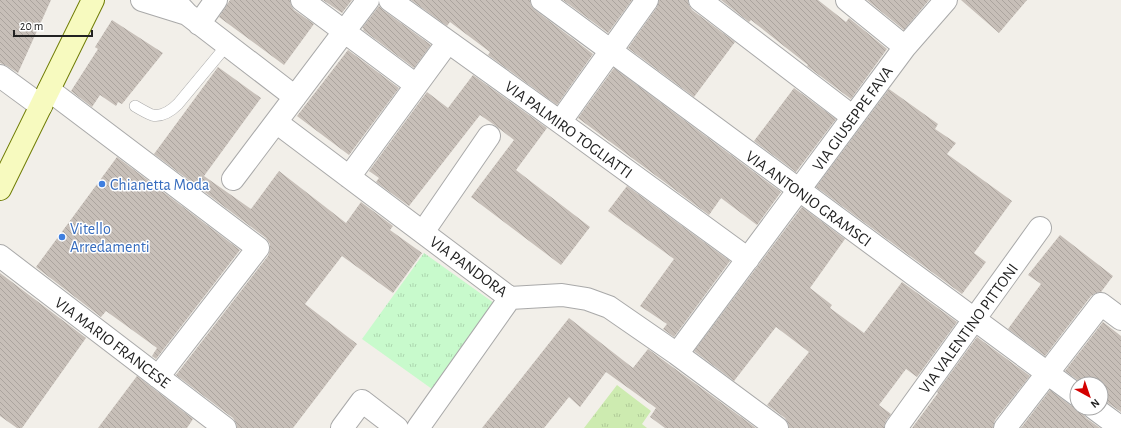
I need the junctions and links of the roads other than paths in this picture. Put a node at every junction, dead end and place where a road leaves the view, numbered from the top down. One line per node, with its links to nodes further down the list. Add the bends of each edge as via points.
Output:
1 (93, 0): 21 (main road)
2 (142, 0): 12 (street)
3 (216, 0): 12 (street)
4 (302, 0): 13 (street)
5 (368, 0): 13 (street)
6 (390, 0): 14 (street, VIA PALMIRO TOGLIATTI)
7 (542, 0): 17 (street, VIA ANTONIO GRAMSCI)
8 (647, 0): 17 (street)
9 (700, 0): 23 (street)
10 (847, 0): 16 (street)
11 (946, 0): 16 (street, VIA GIUSEPPE FAVA)
12 (187, 13): 15 (street)
13 (344, 31): 19 (street); 20 (street)
14 (448, 42): 19 (street); 25 (street, VIA PALMIRO TOGLIATTI)
15 (227, 45): 20 (street); 22 (lane, via 173,109 153,115)
16 (904, 47): 23 (street, VIA GIUSEPPE FAVA)
17 (611, 51): 25 (street); 30 (street, VIA ANTONIO GRAMSCI)
18 (0, 76): 21 (street)
19 (416, 85): 27 (street)
20 (295, 97): 24 (street)
21 (45, 98): 29 (main road); 40 (street, via 258,248)
22 (135, 106)
23 (853, 117): 30 (street, VIA GIUSEPPE FAVA)
24 (276, 122): 27 (street, VIA PANDORA); 28 (street)
25 (560, 122): 34 (street, VIA PALMIRO TOGLIATTI)
26 (489, 136): 32 (street)
27 (349, 177): 32 (street, VIA PANDORA)
28 (233, 179)
29 (0, 189)
30 (799, 190): 34 (street, VIA GIUSEPPE FAVA); 37 (street, VIA ANTONIO GRAMSCI)
31 (1040, 228): 37 (street, VIA VALENTINO PITTONI)
32 (423, 232): 35 (street, VIA PANDORA)
33 (0, 256): 40 (street, VIA MARIO FRANCESE)
34 (748, 259): 38 (street, VIA GIUSEPPE FAVA)
35 (510, 298): 38 (street, VIA PANDORA, via 562,295 586,299 609,307); 46 (street)
36 (1121, 319): 39 (street, via 1101,304)
37 (974, 320): 39 (street, VIA ANTONIO GRAMSCI); 48 (street, VIA VALENTINO PITTONI)
38 (677, 354): 47 (street, VIA PANDORA)
39 (1047, 373): 41 (street, VIA ANTONIO GRAMSCI); 49 (street)
40 (158, 377): 43 (street, VIA MARIO FRANCESE)
41 (1069, 389)
42 (1105, 416): 50 (street)
43 (225, 428)
44 (342, 428): 45 (street, via 362,401)
45 (397, 428)
46 (418, 428)
47 (778, 428)
48 (896, 428)
49 (1005, 428)
50 (1121, 428)

